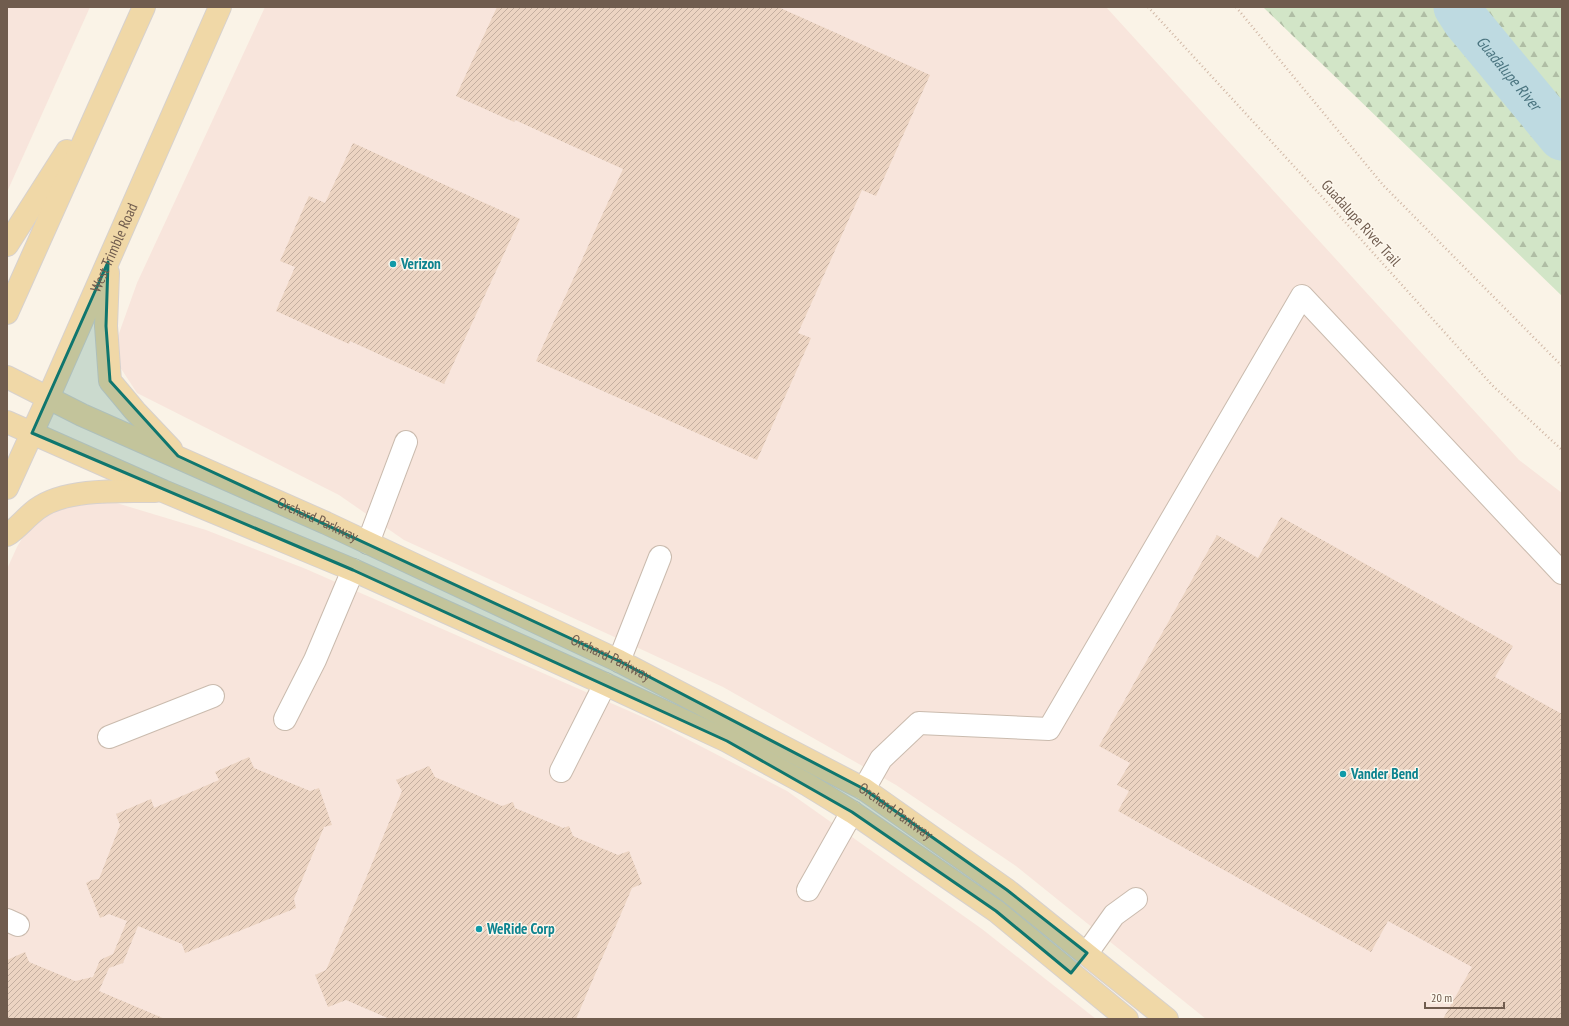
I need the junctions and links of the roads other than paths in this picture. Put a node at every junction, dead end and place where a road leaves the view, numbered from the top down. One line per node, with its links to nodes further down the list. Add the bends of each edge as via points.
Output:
1 (144, 7): 3 (main road)
2 (220, 7): 5 (main road, West Trimble Road)
3 (107, 89): 4 (main road); 6 (main road)
4 (7, 245)
5 (108, 262): 8 (main road, West Trimble Road); 12 (main road, via 106,326 110,381)
6 (7, 313)
7 (7, 377): 8 (main road, Orchard Parkway)
8 (48, 398): 10 (main road, West Trimble Road); 12 (main road, Orchard Parkway)
9 (7, 422): 10 (main road, Orchard Parkway)
10 (32, 433): 13 (main road, West Trimble Road); 14 (main road, Orchard Parkway)
11 (406, 442): 16 (lane)
12 (178, 456): 16 (main road, Orchard Parkway)
13 (7, 488)
14 (163, 491): 15 (main road, via 107,491 61,497 38,508); 18 (main road, Orchard Parkway)
15 (7, 535)
16 (368, 543): 18 (main road); 20 (main road, Orchard Parkway)
17 (660, 557): 20 (lane)
18 (353, 570): 21 (main road, Orchard Parkway); 23 (lane, via 316,660)
19 (1562, 573): 26 (lane, via 1302,296 1049,729 919,723 881,759)
20 (619, 661): 21 (main road); 26 (main road, Orchard Parkway)
21 (606, 684): 25 (lane); 27 (main road, Orchard Parkway, via 727,741)
22 (213, 696): 24 (lane)
23 (285, 720)
24 (109, 738)
25 (561, 771)
26 (864, 789): 27 (main road); 30 (main road, Orchard Parkway, via 1007,890)
27 (852, 812): 28 (lane); 31 (main road, Orchard Parkway, via 996,911)
28 (808, 890)
29 (1136, 899): 30 (lane, via 1114,915)
30 (1087, 953): 31 (main road); 33 (main road, Orchard Parkway)
31 (1071, 973): 32 (main road, Orchard Parkway)
32 (1127, 1019)
33 (1167, 1019)

